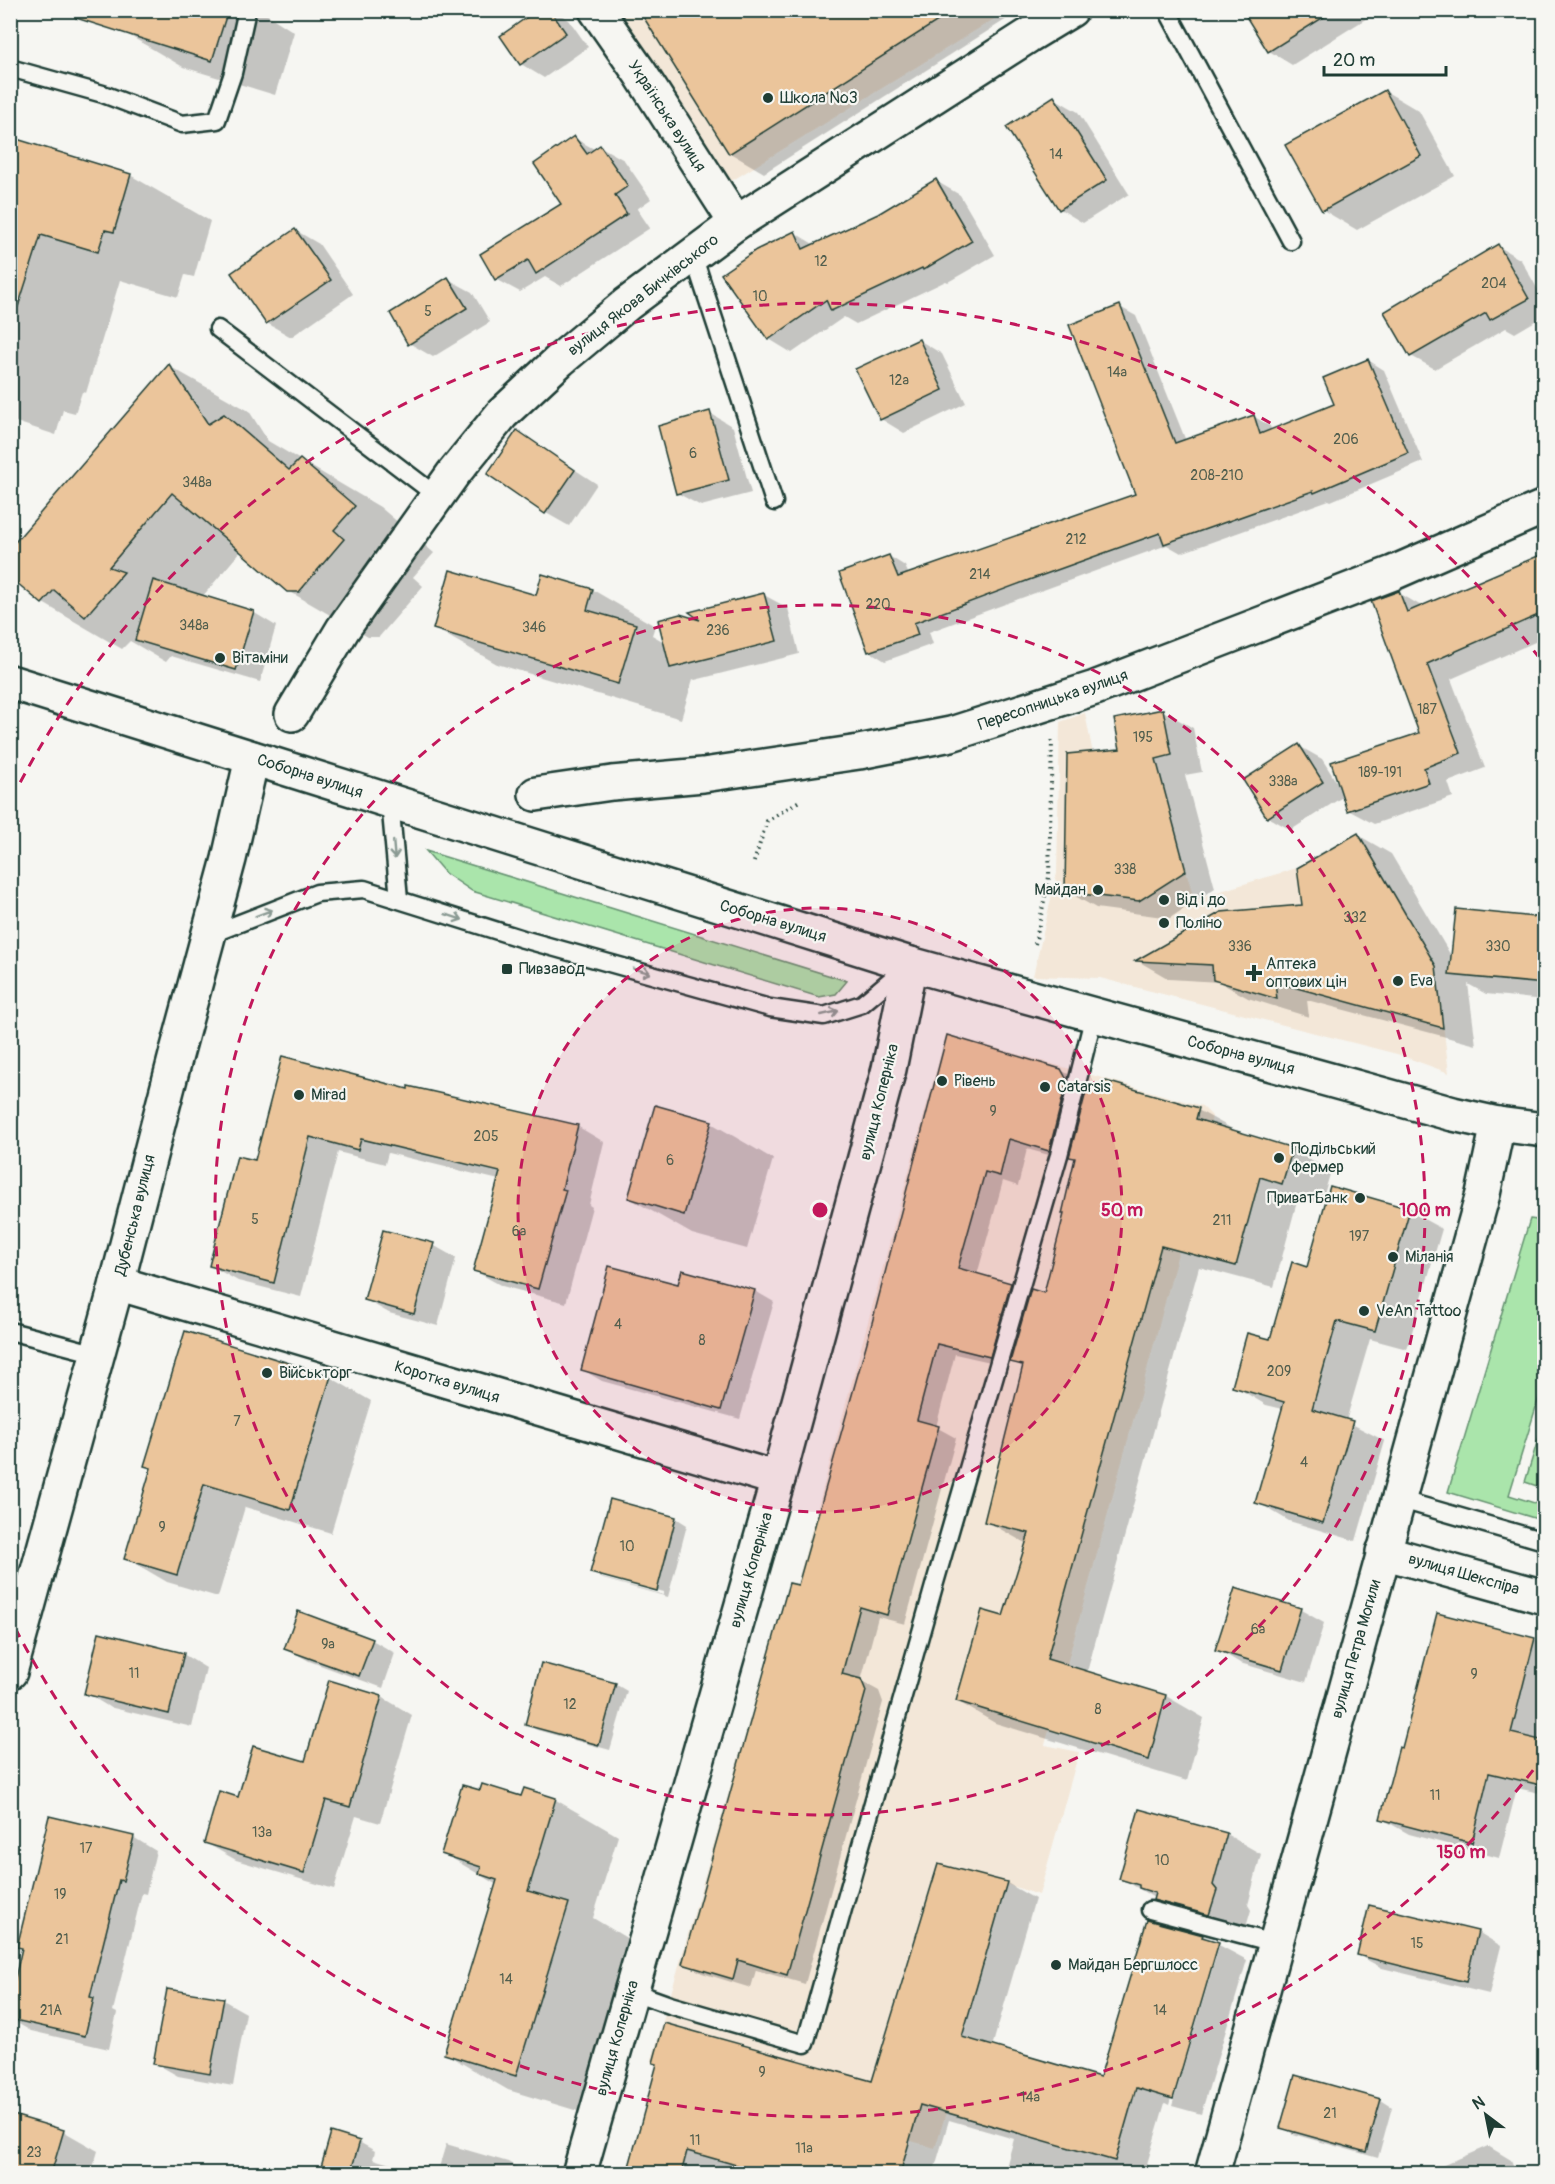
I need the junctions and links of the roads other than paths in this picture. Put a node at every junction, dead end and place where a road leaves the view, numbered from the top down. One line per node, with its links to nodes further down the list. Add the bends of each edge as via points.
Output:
1 (247, 10): 5 (lane, via 233,73 217,120 182,124 103,94)
2 (596, 10): 6 (street, Українська вулиця)
3 (1071, 10): 6 (street, вулиця Якова Бичківського)
4 (1167, 10): 7 (lane)
5 (10, 68)
6 (736, 223): 8 (street, вулиця Якова Бичківського)
7 (1291, 241)
8 (693, 255): 10 (street, вулиця Якова Бичківського, via 627,304 510,407); 11 (lane)
9 (218, 329): 10 (lane)
10 (437, 496): 14 (street, вулиця Якова Бичківського, via 343,629)
11 (774, 502)
12 (1545, 507): 16 (street, Пересопницька вулиця, via 1371,582 1095,688 951,734 703,775)
13 (10, 682): 15 (street, Соборна вулиця)
14 (292, 714)
15 (252, 758): 17 (street, Соборна вулиця); 19 (street, Дубенська вулиця)
16 (536, 794)
17 (390, 801): 18 (lane, one-way to 18); 20 (street, Соборна вулиця)
18 (399, 899): 19 (lane, one-way to 18, via 317,893 364,889); 20 (lane, one-way to 20, via 523,939 771,1008 824,1016 862,1004)
19 (209, 935): 24 (street, Дубенська вулиця)
20 (910, 964): 21 (street, Соборна вулиця); 27 (street, вулиця Коперніка, via 889,1069)
21 (1094, 1015): 22 (street, Соборна вулиця); 35 (lane, via 1059,1155 805,2044)
22 (1498, 1124): 23 (street, Соборна вулиця); 28 (street, вулиця Петра Могили, via 1483,1194)
23 (1545, 1130)
24 (117, 1283): 26 (street, Дубенська вулиця); 27 (street, Коротка вулиця)
25 (10, 1330): 26 (lane)
26 (97, 1354): 32 (street, Дубенська вулиця)
27 (777, 1479): 35 (street, вулиця Коперніка)
28 (1398, 1499): 29 (lane); 30 (street, вулиця Петра Могили)
29 (1545, 1541)
30 (1383, 1552): 31 (street, вулиця Шекспіра); 34 (street, вулиця Петра Могили)
31 (1545, 1597)
32 (10, 1672)
33 (1150, 1910): 34 (lane)
34 (1274, 1943): 37 (street, вулиця Петра Могили)
35 (631, 1991): 36 (street, вулиця Коперніка)
36 (579, 2174)
37 (1212, 2174)

